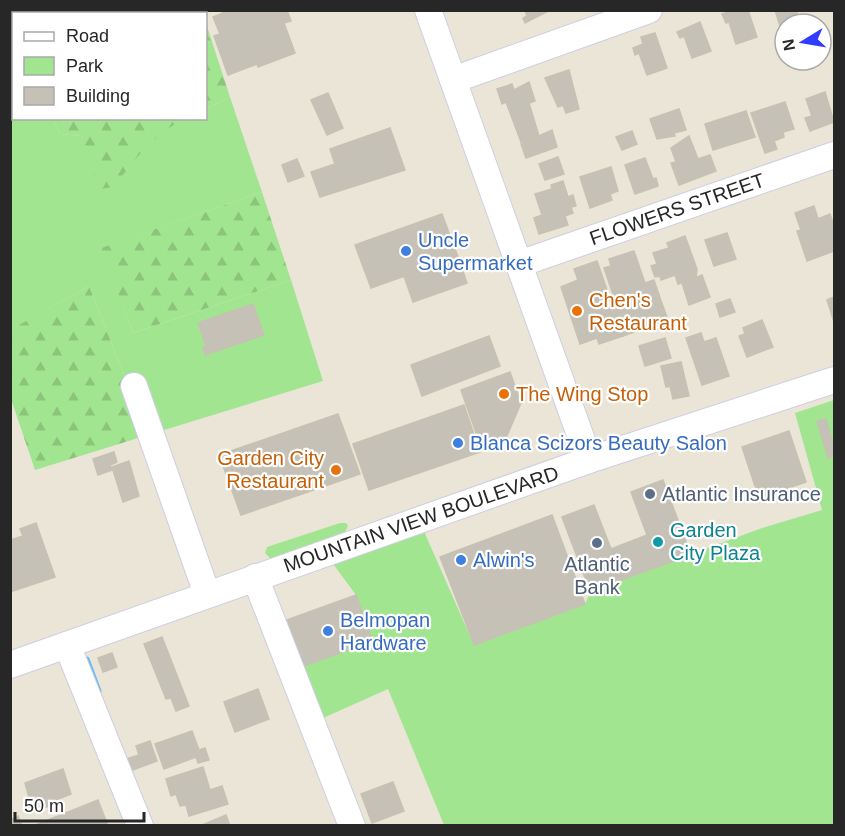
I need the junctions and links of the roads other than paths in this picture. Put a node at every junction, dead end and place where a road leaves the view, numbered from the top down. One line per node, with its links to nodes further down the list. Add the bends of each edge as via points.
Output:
1 (428, 10): 3 (street)
2 (649, 10): 3 (street)
3 (453, 80): 5 (street)
4 (834, 155): 5 (street, FLOWERS STREET)
5 (519, 264): 8 (street)
6 (834, 380): 8 (street, MOUNTAIN VIEW BOULEVARD)
7 (134, 386): 10 (street)
8 (590, 460): 9 (street, MOUNTAIN VIEW BOULEVARD)
9 (255, 578): 10 (street, MOUNTAIN VIEW BOULEVARD); 14 (street)
10 (207, 594): 11 (street, MOUNTAIN VIEW BOULEVARD)
11 (67, 645): 12 (street, MOUNTAIN VIEW BOULEVARD); 13 (street)
12 (10, 665)
13 (140, 825)
14 (352, 825)

